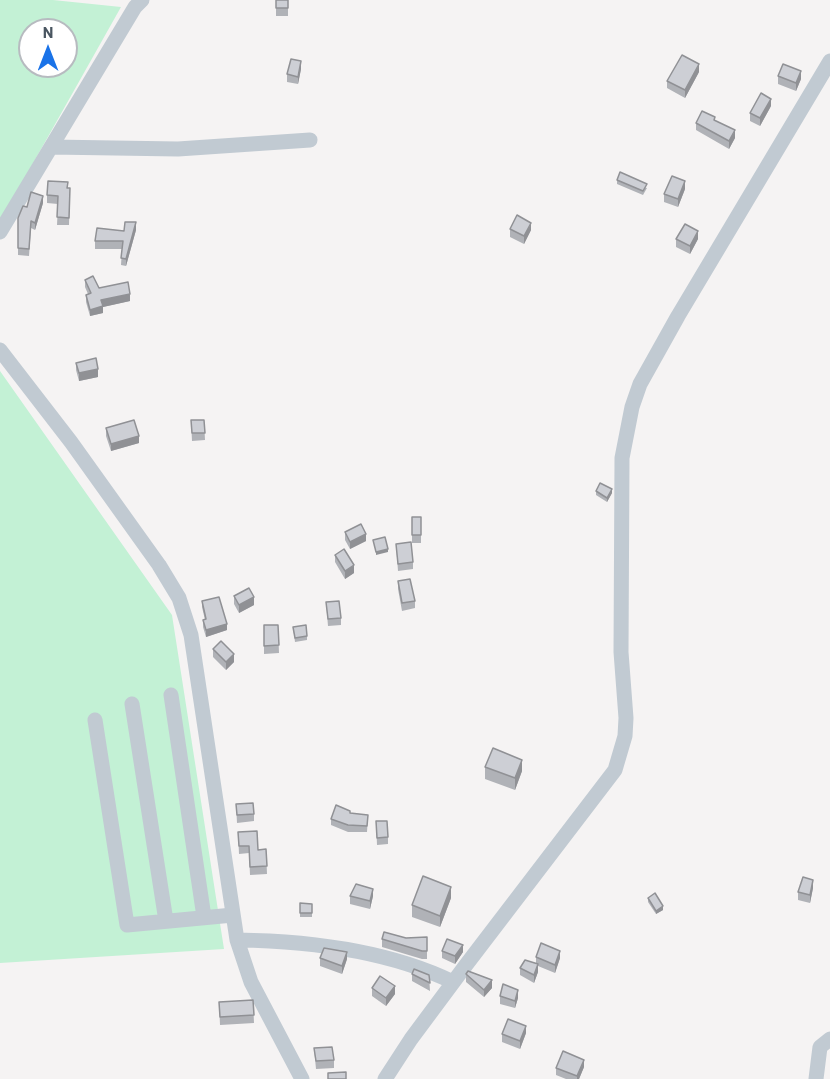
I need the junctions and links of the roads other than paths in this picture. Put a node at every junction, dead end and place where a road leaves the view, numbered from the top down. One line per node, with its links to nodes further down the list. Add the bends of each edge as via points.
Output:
1 (142, 0): 4 (street)
2 (830, 61): 14 (street, via 678,316 640,384 632,407 622,458 621,652 626,736 615,770)
3 (310, 140): 4 (street, via 178,149)
4 (51, 147): 5 (street)
5 (0, 232)
6 (0, 350): 10 (street, via 71,442 179,597 191,635)
7 (171, 695): 11 (street)
8 (132, 704): 12 (street)
9 (95, 720): 12 (street, via 127,925)
10 (232, 915): 11 (street); 13 (street)
11 (204, 917): 12 (street)
12 (166, 921)
13 (237, 940): 14 (street, via 316,944 412,964); 16 (street, via 251,982)
14 (453, 982): 17 (street)
15 (830, 1039): 18 (street, via 820,1047)
16 (302, 1079)
17 (386, 1079)
18 (816, 1079)

